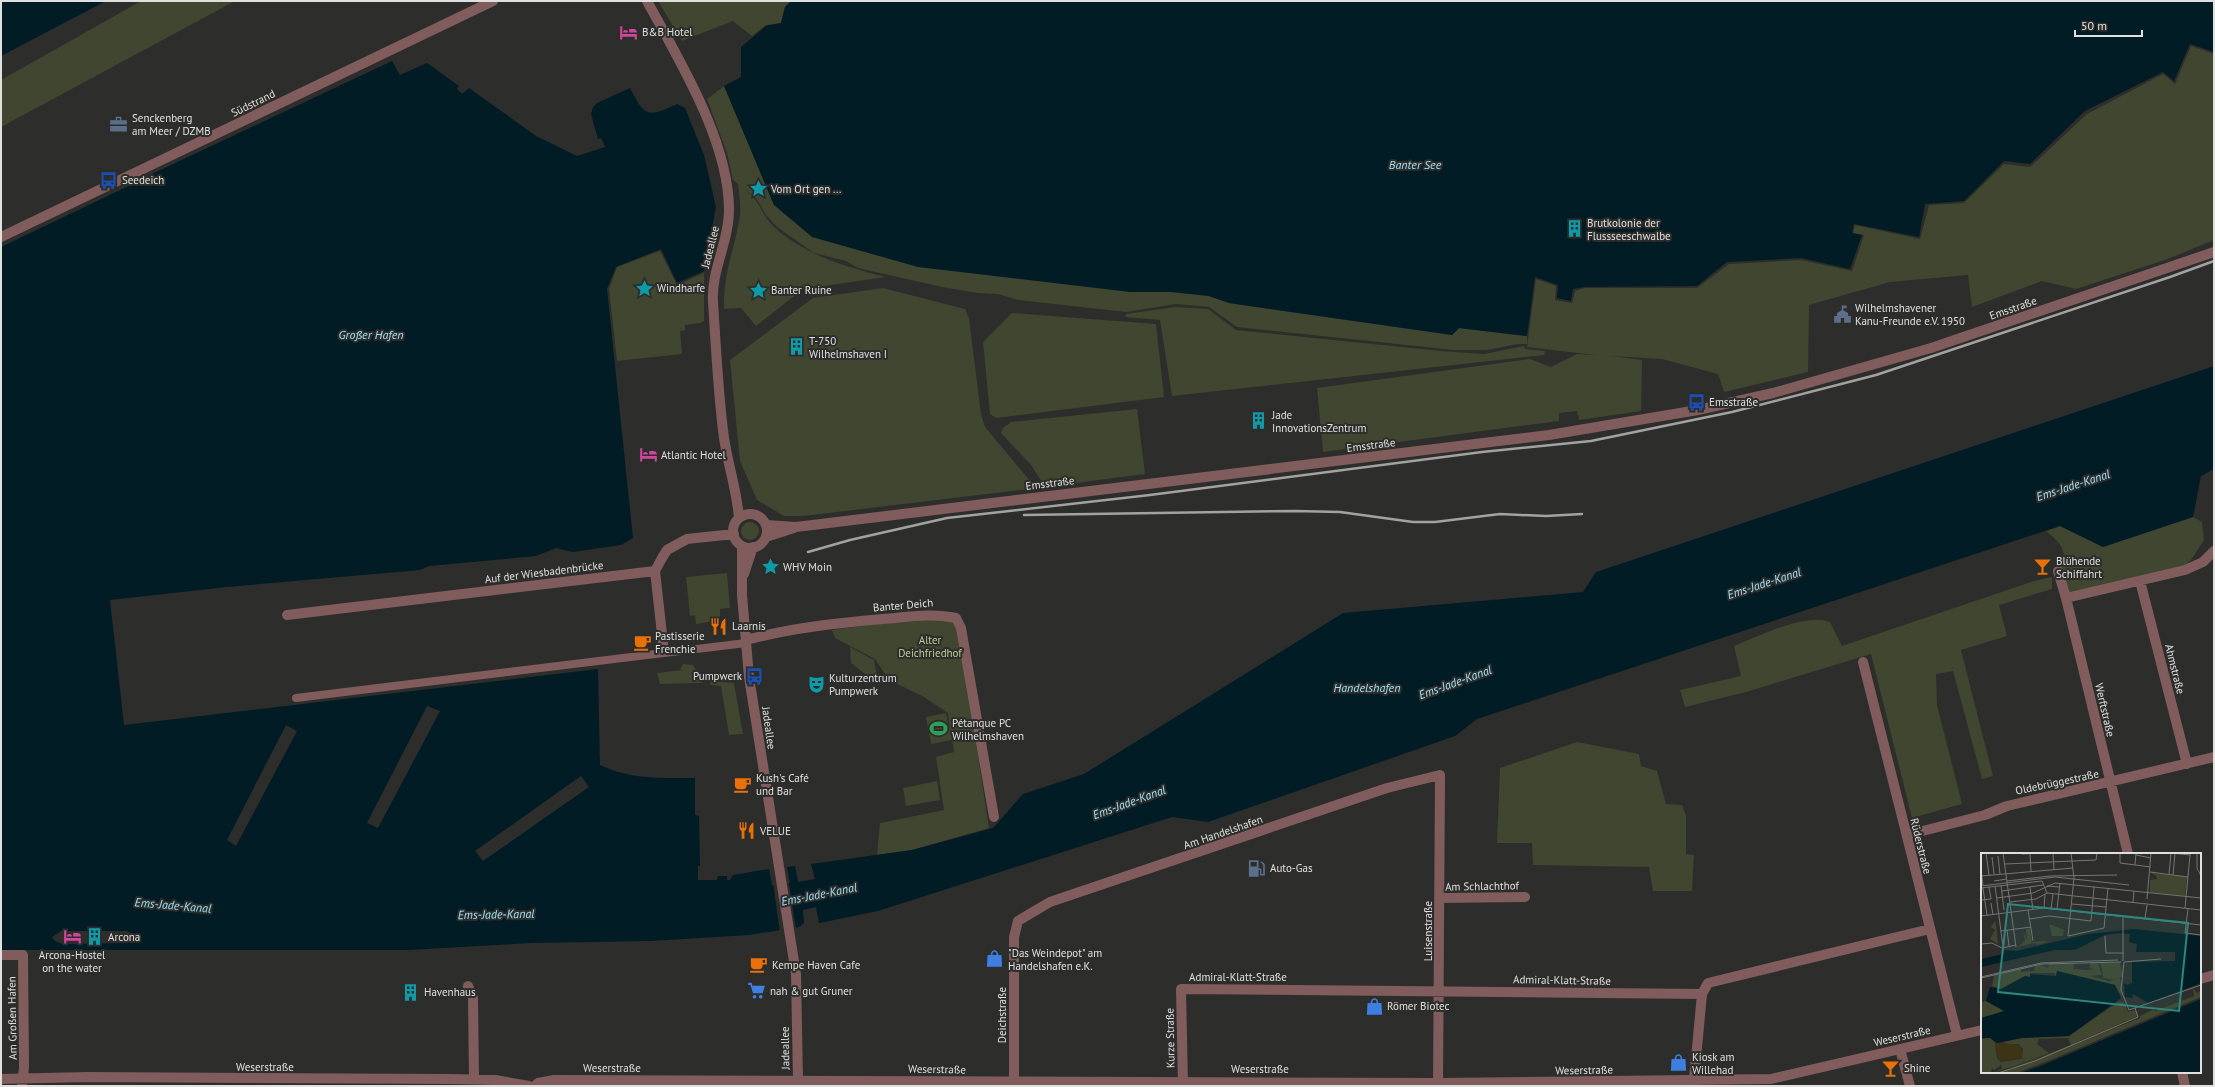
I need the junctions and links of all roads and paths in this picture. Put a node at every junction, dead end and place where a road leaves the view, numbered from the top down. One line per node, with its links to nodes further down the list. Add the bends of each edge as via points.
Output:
1 (493, 1): 3 (street, Südstrand)
2 (646, 1): 5 (street, Jadeallee, via 696,96 713,137 726,180 729,221 715,273 712,298 724,437)
3 (1, 237)
4 (2214, 252): 9 (street, Emsstraße, via 1930,348 1774,393 1690,412 1550,435)
5 (735, 491): 6 (street, Jadeallee); 7 (street, Jadeallee)
6 (750, 514): 7 (street); 8 (street, via 760,517)
7 (739, 518): 10 (street, via 734,526)
8 (766, 525): 9 (street, Emsstraße); 11 (street)
9 (796, 527): 11 (street, Emsstraße)
10 (734, 534): 12 (street); 15 (street, via 687,539 676,544 667,550)
11 (766, 537): 13 (street, via 761,544)
12 (742, 546): 13 (street); 17 (street, Jadeallee)
13 (753, 547): 17 (street, Jadeallee)
14 (2214, 553): 18 (street, via 2203,562 2185,570)
15 (655, 571): 20 (street, Auf der Wiesbadenbrücke); 22 (street)
16 (2058, 571): 19 (street, Werftstraße)
17 (743, 576): 21 (street, Jadeallee)
18 (2140, 581): 19 (street); 26 (street, Ahmstraße)
19 (2066, 598): 28 (street, Werftstraße)
20 (287, 615)
21 (746, 641): 22 (street); 29 (street, Banter Deich, via 799,628 844,623 938,614 956,618 961,628); 51 (street, Jadeallee, via 755,723 796,974)
22 (664, 652): 24 (street)
23 (1863, 662): 30 (street, Rüderstraße)
24 (296, 698)
25 (2214, 757): 26 (street, Oldebrüggestraße)
26 (2187, 764): 28 (street, Oldebrüggestraße)
27 (1440, 775): 33 (street, Luisenstraße); 34 (street, Am Handelshafen, via 1387,788 1050,902)
28 (2110, 783): 30 (street, Oldebrüggestraße, via 2007,806 1985,815); 31 (street, Werftstraße)
29 (994, 816)
30 (1906, 835): 35 (street, Rüderstraße)
31 (2128, 853)
32 (1525, 897): 33 (street, Am Schlachthof)
33 (1440, 898): 41 (street, Luisenstraße)
34 (1018, 921): 54 (street, Deichstraße, via 1014,937)
35 (1930, 929): 42 (street, via 1708,983); 44 (street, Rüderstraße)
36 (1, 955): 50 (street, Am Großen Hafen, via 23,955)
37 (2214, 975): 38 (street)
38 (2201, 979)
39 (468, 986): 48 (street, via 472,998)
40 (1181, 989): 41 (street, Admiral-Klatt-Straße); 52 (street, Kurze Straße)
41 (1440, 990): 42 (street, Admiral-Klatt-Straße); 55 (street, Luisenstraße)
42 (1702, 994): 49 (street)
43 (1981, 1030): 44 (street, Weserstraße)
44 (1957, 1035): 45 (street, Weserstraße)
45 (1900, 1049): 53 (street, Weserstraße); 59 (street)
46 (2182, 1073): 60 (street)
47 (1, 1079): 50 (street, Weserstraße)
48 (474, 1079): 50 (street, Weserstraße, via 87,1077); 57 (street, Weserstraße)
49 (1688, 1082): 53 (street, Weserstraße); 56 (street, Weserstraße)
50 (22, 1083)
51 (798, 1083): 54 (street, Weserstraße); 58 (street, Weserstraße, via 554,1080)
52 (1183, 1083): 54 (street, Weserstraße); 55 (street, Weserstraße)
53 (1771, 1083)
54 (1014, 1084)
55 (1438, 1084): 56 (street, Weserstraße)
56 (1609, 1084)
57 (529, 1086)
58 (535, 1086)
59 (1910, 1086)
60 (2185, 1086)

